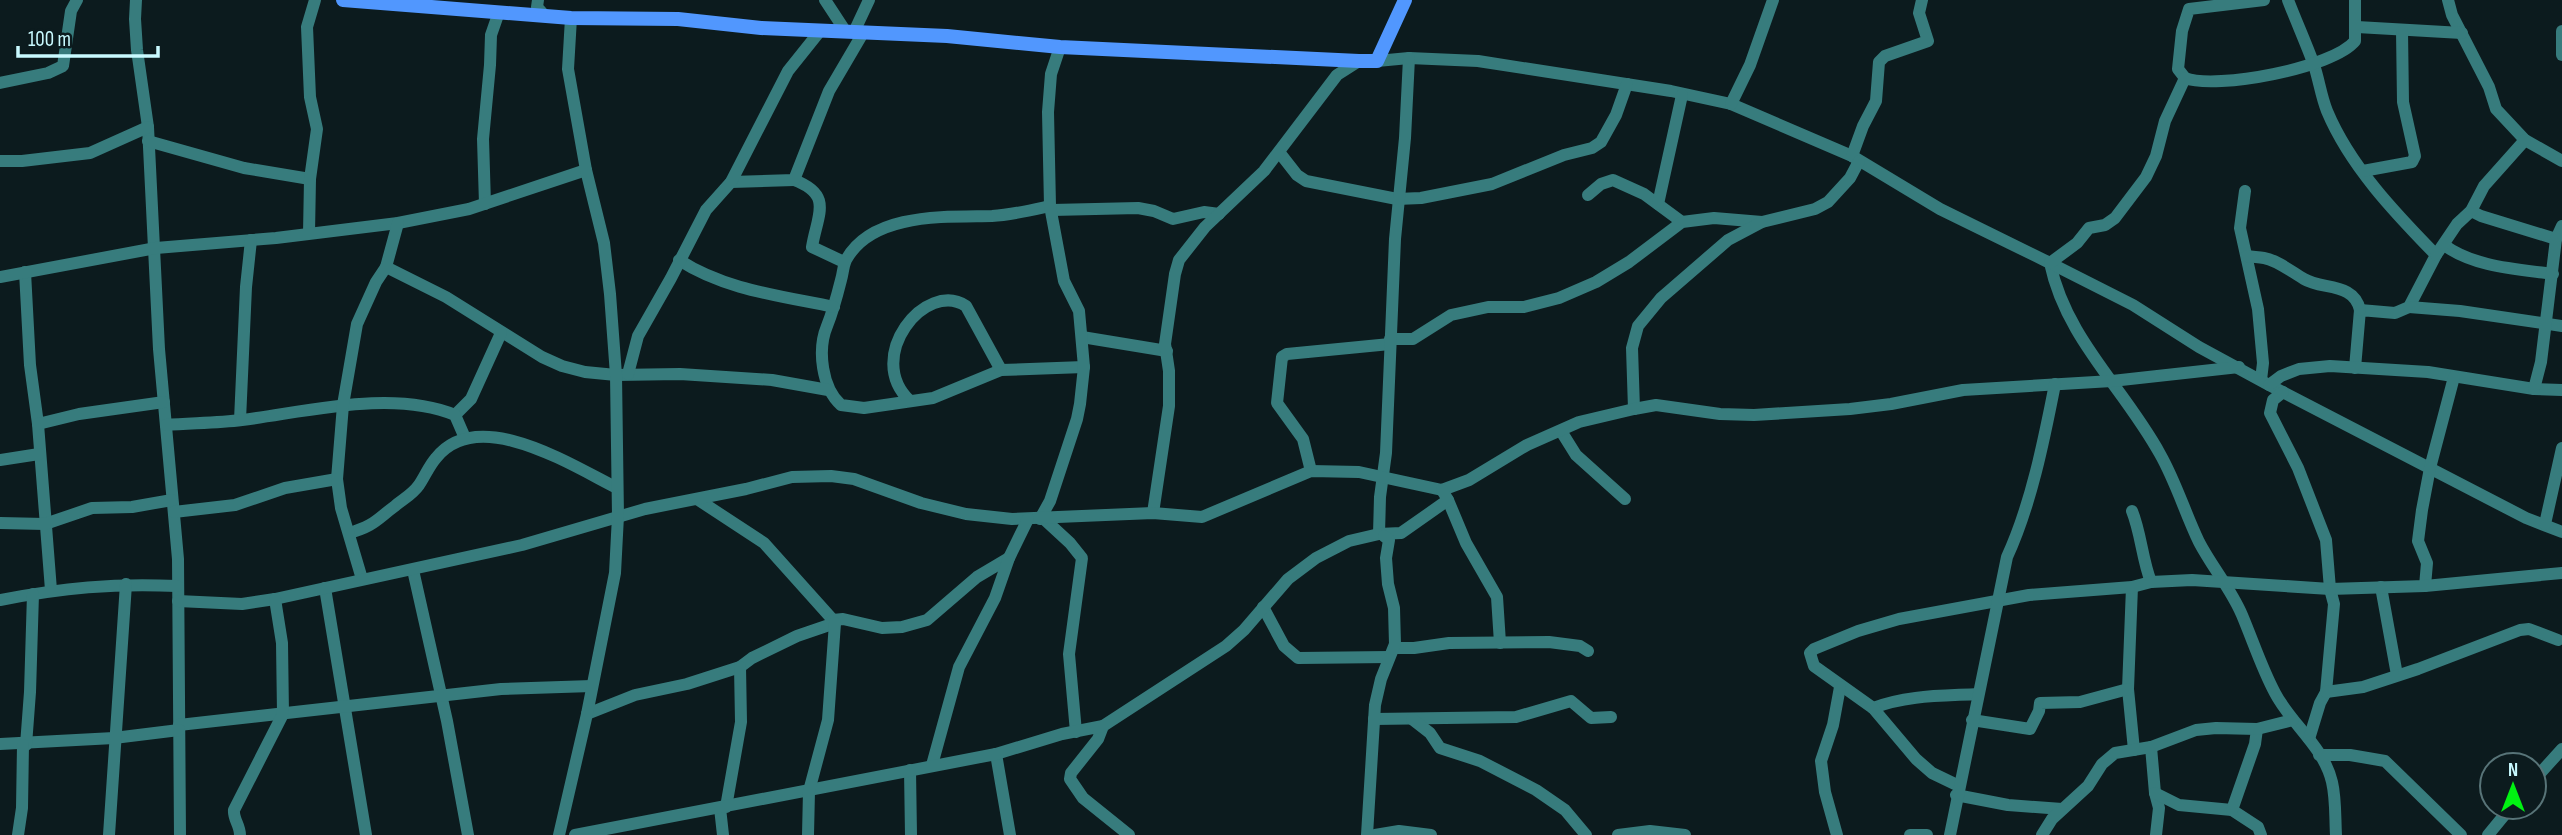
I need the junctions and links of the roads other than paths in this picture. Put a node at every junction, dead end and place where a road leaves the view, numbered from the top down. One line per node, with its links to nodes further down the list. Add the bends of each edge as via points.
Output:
1 (77, 0): 31 (street, via 71,11 63,65)
2 (136, 0): 35 (street, via 136,40)
3 (314, 0): 44 (street, via 307,27 310,97 317,129)
4 (343, 0): 15 (main road)
5 (538, 0): 16 (street, via 537,7)
6 (825, 0): 22 (street)
7 (869, 0): 22 (street)
8 (1405, 0): 28 (main road)
9 (1773, 0): 34 (street)
10 (1922, 0): 39 (street, via 1919,13 1928,41 1879,62 1876,101 1863,126)
11 (2264, 0): 30 (street, via 2189,9 2178,69)
12 (2288, 0): 29 (street)
13 (2355, 0): 18 (street)
14 (2448, 0): 23 (street)
15 (499, 12): 16 (main road); 50 (street, via 491,35 482,139)
16 (545, 16): 17 (main road)
17 (571, 18): 19 (main road, via 678,19); 42 (street, via 568,69)
18 (2357, 27): 20 (street); 29 (street, via 2351,45)
19 (820, 31): 22 (main road); 46 (street, via 788,71)
20 (2402, 31): 23 (street); 43 (street, via 2403,102 2415,156 2412,162)
21 (2562, 31): 25 (street)
22 (855, 32): 24 (main road); 45 (street)
23 (2462, 33): 36 (street, via 2497,109)
24 (1060, 47): 27 (main road); 52 (street, via 1051,74 1048,112)
25 (2562, 55)
26 (1409, 58): 28 (street); 32 (street, via 1478,61); 49 (street)
27 (1359, 61): 28 (main road); 38 (street, via 1336,75)
28 (1377, 61)
29 (2313, 62): 30 (street, via 2248,78 2211,82); 43 (street, via 2327,111)
30 (2185, 78): 67 (street, via 2165,121 2156,156 2127,204 2105,225 2089,228)
31 (0, 83)
32 (1627, 84): 33 (street); 49 (street, via 1607,132 1592,148 1492,184)
33 (1682, 95): 34 (street); 51 (street)
34 (1731, 104): 39 (street)
35 (148, 127): 37 (street); 40 (street, via 90,153)
36 (2525, 140): 41 (street); 53 (street, via 2484,186)
37 (148, 141): 44 (street, via 244,168); 62 (street)
38 (1279, 152): 49 (street, via 1306,181); 54 (street)
39 (1855, 159): 56 (street, via 1850,178 1828,202); 67 (street, via 1940,209)
40 (0, 161)
41 (2562, 161)
42 (586, 170): 50 (street); 85 (street, via 604,243)
43 (2363, 172): 63 (street, via 2380,197)
44 (310, 179): 59 (street)
45 (794, 180): 46 (street); 66 (street, via 810,186 819,199 812,247)
46 (731, 182): 65 (street, via 706,210)
47 (2245, 191): 64 (street, via 2240,228)
48 (1588, 195): 51 (street, via 1613,180)
49 (1397, 199): 79 (street)
50 (485, 204): 57 (street)
51 (1658, 204): 55 (street)
52 (1051, 208): 54 (street, via 1138,208 1173,219 1204,212); 66 (street, via 912,219 858,244); 78 (street, via 1064,281 1079,311)
53 (2471, 211): 60 (street); 63 (street)
54 (1219, 214): 80 (street, via 1179,260)
55 (1682, 222): 56 (street, via 1714,218); 79 (street, via 1629,262 1559,298 1451,315 1413,339)
56 (1762, 222): 97 (street, via 1728,240 1661,298 1638,326 1632,348)
57 (398, 223): 59 (street); 68 (street)
58 (2562, 226): 60 (street)
59 (309, 233): 61 (street)
60 (2556, 239): 70 (street)
61 (251, 240): 62 (street); 99 (street)
62 (156, 248): 69 (street); 95 (street)
63 (2440, 250): 70 (street); 73 (street)
64 (2247, 256): 74 (street, via 2266,258 2306,280 2351,294); 88 (street)
65 (679, 260): 72 (street, via 728,284); 85 (street)
66 (844, 262): 72 (street)
67 (2050, 263): 81 (street); 87 (street, via 2069,320)
68 (386, 267): 77 (street, via 473,312); 96 (street, via 357,324)
69 (25, 272): 71 (street); 100 (street)
70 (2553, 274): 75 (street)
71 (0, 277)
72 (834, 307): 90 (street, via 822,351)
73 (2409, 307): 74 (street, via 2395,313); 75 (street)
74 (2360, 310): 83 (street)
75 (2546, 323): 76 (street); 91 (street)
76 (2562, 326)
77 (501, 333): 85 (street, via 562,366); 98 (street, via 471,400)
78 (1082, 337): 80 (street); 82 (street)
79 (1390, 341): 108 (street, via 1282,357 1277,403 1303,439); 109 (street)
80 (1167, 351): 117 (street, via 1169,406)
81 (2239, 367): 87 (street); 88 (street)
82 (1084, 368): 84 (street); 119 (street, via 1077,419 1050,501)
83 (2355, 368): 86 (street); 88 (street, via 2298,369)
84 (1001, 370): 94 (street, via 933,398); 94 (street, via 966,306 958,301 939,303 915,315 892,355 895,378)
85 (622, 374): 90 (street, via 772,380); 111 (street)
86 (2454, 377): 91 (street); 107 (street)
87 (2112, 382): 89 (street); 131 (street, via 2161,456 2200,542)
88 (2265, 383): 93 (street)
89 (2055, 384): 97 (street, via 1962,390 1850,409 1754,415 1656,405); 144 (street)
90 (828, 390): 94 (street, via 841,405 851,408)
91 (2534, 390): 92 (street)
92 (2562, 390)
93 (2283, 392): 107 (street); 138 (street, via 2273,400 2270,413 2322,526)
94 (910, 401)
95 (164, 402): 100 (street); 101 (street)
96 (343, 405): 98 (street, via 416,404); 99 (street); 110 (street)
97 (1634, 409): 102 (street)
98 (455, 415): 103 (street)
99 (240, 420): 101 (street)
100 (38, 424): 105 (street)
101 (166, 425): 115 (street)
102 (1560, 431): 112 (street, via 1527,445); 114 (street, via 1576,455)
103 (465, 438): 111 (street, via 504,437); 124 (street, via 436,456 418,487 402,502 369,527)
104 (2562, 448): 122 (street)
105 (39, 454): 106 (street); 121 (street)
106 (0, 460)
107 (2430, 468): 122 (street); 134 (street, via 2418,541 2427,563)
108 (1311, 471): 109 (street); 117 (street, via 1202,517)
109 (1384, 476): 112 (street); 125 (street)
110 (337, 479): 115 (street, via 285,488 235,505); 124 (street)
111 (617, 488): 118 (street)
112 (1445, 495): 125 (street, via 1411,527); 148 (street, via 1497,597)
113 (697, 499): 118 (street); 119 (street, via 792,477 831,476 966,514); 146 (street, via 764,543)
114 (1625, 499)
115 (173, 506): 121 (street, via 92,508); 133 (street)
116 (2132, 511): 130 (street)
117 (1153, 513): 119 (street)
118 (618, 516): 127 (street, via 522,545); 153 (street, via 615,573)
119 (1037, 519): 126 (street); 171 (street, via 1082,558 1069,654)
120 (0, 523): 121 (street)
121 (45, 524): 139 (street)
122 (2544, 524): 123 (street)
123 (2562, 532)
124 (349, 533): 129 (street)
125 (1382, 535): 145 (street, via 1349,541 1316,558 1288,579); 150 (street, via 1389,540 1386,558 1395,619)
126 (1009, 558): 146 (street, via 927,620 881,628 844,619); 182 (street, via 1001,586 959,667)
127 (413, 569): 129 (street); 158 (street)
128 (2562, 573): 134 (street)
129 (362, 579): 137 (street)
130 (2151, 582): 131 (street); 135 (street)
131 (2224, 582): 138 (street); 167 (street, via 2275,694)
132 (126, 584): 133 (street); 139 (street); 172 (street)
133 (177, 586): 143 (street)
134 (2425, 586): 136 (street)
135 (2132, 587): 144 (street); 155 (street)
136 (2381, 587): 138 (street); 152 (street)
137 (325, 589): 142 (street); 159 (street)
138 (2330, 589): 156 (street, via 2334,604)
139 (51, 590): 140 (street)
140 (33, 594): 141 (street); 175 (street)
141 (0, 600)
142 (275, 600): 143 (street, via 242,604); 161 (street, via 282,643)
143 (178, 601): 169 (street)
144 (1998, 601): 154 (street, via 1899,619 1814,649 1810,653 1814,666); 157 (street)
145 (1263, 607): 150 (street, via 1284,646 1298,658); 168 (street, via 1226,646)
146 (834, 622): 151 (street); 184 (street, via 828,720)
147 (2558, 640): 152 (street, via 2520,630)
148 (1500, 643): 149 (street, via 1549,642); 150 (street, via 1450,643)
149 (1588, 651)
150 (1392, 652): 164 (street, via 1379,685)
151 (740, 667): 162 (street, via 635,695); 187 (street, via 741,722)
152 (2397, 676): 156 (street)
153 (592, 685): 158 (street); 162 (street)
154 (1840, 687): 160 (street); 212 (street, via 1821,761)
155 (2128, 689): 166 (street, via 2080,702 2040,703 2030,729); 178 (street)
156 (2326, 692): 173 (street)
157 (1978, 694): 160 (street, via 1909,698); 166 (street)
158 (442, 696): 159 (street); 200 (street)
159 (346, 706): 161 (street); 199 (street)
160 (1873, 708): 185 (street, via 1916,759)
161 (283, 714): 169 (street); 198 (street, via 234,810)
162 (587, 714): 201 (street)
163 (1611, 717): 165 (street, via 1591,718 1570,701 1516,717)
164 (1374, 719): 165 (street); 207 (street)
165 (1412, 719): 194 (street, via 1440,748 1480,761 1536,790 1565,810)
166 (1972, 720): 185 (street)
167 (2293, 720): 170 (street); 173 (street)
168 (1103, 726): 171 (street); 193 (street, via 1070,779 1083,798)
169 (179, 728): 172 (street); 197 (street)
170 (2257, 729): 176 (street, via 2196,730); 189 (street)
171 (1076, 732): 179 (street)
172 (114, 738): 175 (street); 196 (street)
173 (2309, 739): 180 (street)
174 (0, 744): 175 (street)
175 (24, 745): 195 (street)
176 (2151, 747): 178 (street); 186 (street)
177 (2562, 749): 181 (street)
178 (2134, 750): 188 (street, via 2108,758 2088,786)
179 (996, 754): 182 (street); 206 (street)
180 (2319, 755): 218 (street, via 2332,782); 219 (street, via 2385,761)
181 (2548, 764)
182 (932, 765): 183 (street)
183 (910, 770): 184 (street); 205 (street)
184 (809, 791): 187 (street); 204 (street)
185 (1957, 791): 188 (street, via 2008,805); 215 (street)
186 (2155, 793): 189 (street, via 2179,805); 216 (street, via 2159,808)
187 (723, 807): 191 (street); 203 (street)
188 (2062, 809): 192 (street)
189 (2232, 810): 217 (street, via 2258,827)
190 (2500, 821): 220 (street)
191 (635, 830): 202 (street)
192 (2047, 833)
193 (1131, 834)
194 (1583, 834)
195 (18, 835)
196 (109, 835)
197 (180, 835)
198 (240, 835)
199 (366, 835)
200 (468, 835)
201 (559, 835)
202 (575, 835)
203 (723, 835)
204 (808, 835)
205 (911, 835)
206 (1010, 835)
207 (1367, 835)
208 (1375, 835): 209 (street, via 1399,831)
209 (1431, 835)
210 (1618, 835): 211 (street, via 1650,831)
211 (1685, 835)
212 (1837, 835)
213 (1910, 835): 214 (street)
214 (1927, 835)
215 (1950, 835)
216 (2156, 835)
217 (2261, 835)
218 (2336, 835)
219 (2462, 835)
220 (2488, 835)

